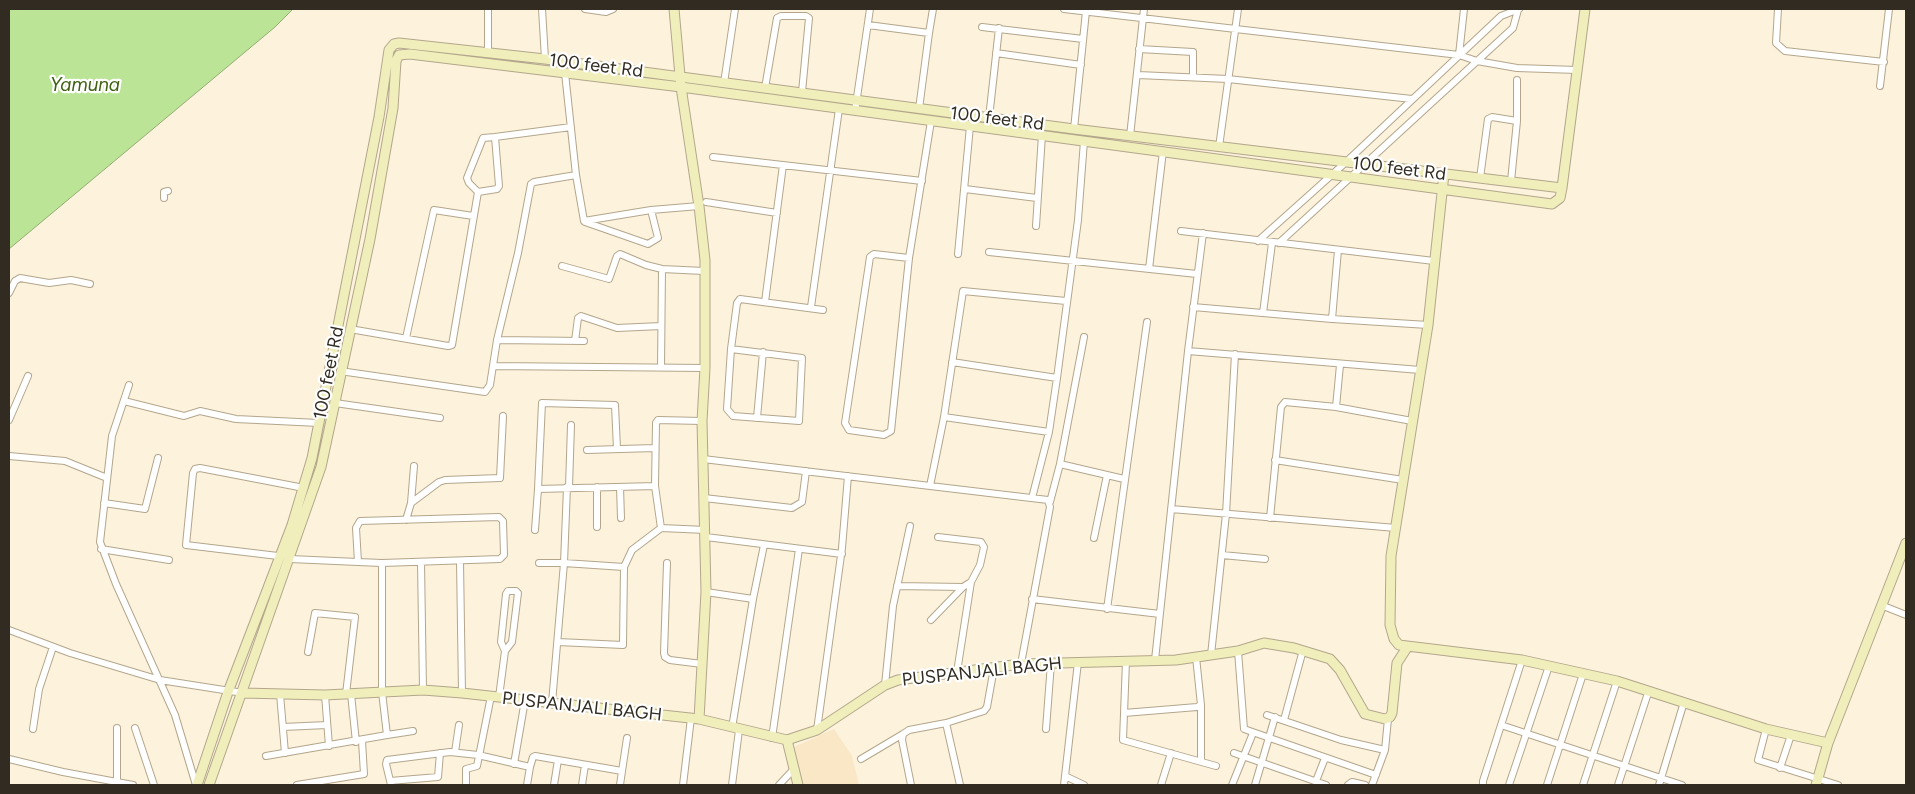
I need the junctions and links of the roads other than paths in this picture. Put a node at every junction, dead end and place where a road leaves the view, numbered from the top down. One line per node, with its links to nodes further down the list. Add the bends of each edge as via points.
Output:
1 (488, 9): 27 (street)
2 (542, 9): 30 (street)
3 (586, 9): 4 (street, via 606,12)
4 (613, 9)
5 (674, 9): 37 (main road)
6 (735, 9): 41 (street)
7 (870, 9): 20 (street)
8 (933, 9): 24 (street)
9 (1064, 9): 17 (street)
10 (1144, 9): 19 (street)
11 (1238, 9): 22 (street)
12 (1464, 9): 29 (street)
13 (1518, 9): 29 (street, via 1501,16); 31 (street, via 1513,28)
14 (1585, 9): 34 (main road)
15 (1778, 9): 32 (street, via 1776,43 1785,51)
16 (1889, 9): 32 (street)
17 (1077, 10): 18 (street)
18 (1086, 11): 19 (street); 25 (street)
19 (1142, 17): 22 (street); 26 (street)
20 (868, 25): 24 (street); 47 (street)
21 (982, 27): 23 (street)
22 (1236, 27): 29 (street); 39 (street)
23 (999, 28): 25 (street); 28 (street)
24 (929, 33): 49 (street)
25 (1083, 39): 33 (street)
26 (1139, 49): 36 (street); 38 (street, via 1193,52)
27 (488, 53): 30 (main road, 100 feet Rd); 145 (main road, 100 feet Rd, via 399,43 389,50 379,118)
28 (996, 53): 33 (street); 51 (street)
29 (1459, 55): 31 (street); 46 (street)
30 (545, 59): 37 (main road, 100 feet Rd)
31 (1477, 61): 34 (street, via 1517,68); 66 (street)
32 (1884, 62): 42 (street)
33 (1081, 65): 56 (street)
34 (1577, 70): 76 (main road)
35 (565, 73): 43 (main road); 54 (street); 115 (main road, via 399,55 383,166)
36 (1138, 75): 38 (street); 58 (street)
37 (681, 77): 41 (main road, 100 feet Rd); 43 (main road)
38 (1193, 77): 39 (street)
39 (1228, 79): 46 (street); 61 (street)
40 (1517, 80): 52 (street)
41 (724, 83): 44 (main road, 100 feet Rd)
42 (1880, 86)
43 (681, 87): 48 (main road); 82 (main road)
44 (765, 88): 45 (main road, 100 feet Rd); 45 (street, via 777,18 806,16 809,18)
45 (802, 92): 47 (main road, 100 feet Rd)
46 (1412, 99): 64 (street)
47 (857, 101): 49 (main road, 100 feet Rd); 50 (street)
48 (838, 108): 50 (main road); 67 (street)
49 (919, 109): 51 (main road, 100 feet Rd)
50 (855, 111): 53 (main road)
51 (989, 118): 56 (main road, 100 feet Rd)
52 (1517, 120): 72 (street, via 1488,119); 74 (street)
53 (931, 121): 55 (main road); 73 (street)
54 (571, 126): 59 (street); 70 (street)
55 (970, 126): 57 (main road); 77 (street)
56 (1074, 129): 58 (main road, 100 feet Rd)
57 (1042, 135): 60 (main road); 81 (street)
58 (1130, 136): 61 (main road, 100 feet Rd)
59 (494, 137): 79 (street, via 499,186); 79 (street, via 483,138 467,178)
60 (1084, 140): 62 (main road); 96 (street)
61 (1219, 147): 64 (main road, 100 feet Rd)
62 (1163, 151): 68 (main road); 100 (street)
63 (713, 158): 65 (street)
64 (1345, 163): 66 (main road, 100 feet Rd); 68 (street)
65 (783, 165): 67 (street); 84 (street)
66 (1363, 165): 69 (main road, 100 feet Rd); 71 (street)
67 (830, 170): 73 (street); 108 (street)
68 (1333, 174): 71 (main road); 90 (street)
69 (1444, 174): 72 (main road, 100 feet Rd); 75 (main road)
70 (576, 175): 86 (street); 118 (street, via 531,183)
71 (1350, 176): 75 (main road); 91 (street)
72 (1480, 178): 74 (main road, 100 feet Rd)
73 (922, 181): 95 (street)
74 (1511, 181): 76 (main road, 100 feet Rd)
75 (1443, 188): 76 (main road, via 1552,204 1560,198); 97 (main road)
76 (1562, 188)
77 (965, 189): 81 (street); 94 (street)
78 (168, 191): 80 (street, via 164,192)
79 (478, 192): 85 (street)
80 (164, 198)
81 (1037, 198): 87 (street)
82 (703, 204): 83 (street); 84 (street); 101 (main road)
83 (651, 210): 86 (street); 86 (street, via 658,238 648,244)
84 (777, 213): 106 (street)
85 (473, 216): 117 (street, via 434,210); 117 (street, via 452,345)
86 (584, 221)
87 (1036, 226)
88 (1181, 231): 89 (street)
89 (1202, 233): 90 (street); 102 (street)
90 (1258, 241): 91 (street)
91 (1276, 243): 92 (street); 110 (street)
92 (1338, 250): 97 (street); 111 (street)
93 (989, 252): 96 (street)
94 (958, 254)
95 (909, 258): 95 (street, via 890,431 884,435 848,430 845,423 870,257 874,254)
96 (1072, 261): 100 (street); 105 (street)
97 (1434, 261): 113 (main road)
98 (562, 266): 99 (street, via 608,280 620,254 646,266)
99 (662, 269): 101 (street); 114 (street)
100 (1149, 269): 102 (street)
101 (704, 271): 129 (main road)
102 (1197, 274): 107 (street)
103 (90, 284): 104 (street, via 71,280 49,283 20,278)
104 (9, 293)
105 (1066, 301): 125 (street, via 963,291); 133 (street)
106 (765, 302): 108 (street); 121 (street, via 738,300)
107 (1193, 307): 110 (street); 122 (street)
108 (811, 308): 109 (street)
109 (823, 310)
110 (1263, 314): 111 (street)
111 (1332, 320): 113 (street)
112 (1147, 322): 161 (street)
113 (1428, 325): 130 (main road)
114 (661, 326): 119 (street, via 617,328 581,316); 128 (street)
115 (350, 329): 117 (street); 131 (main road)
116 (1084, 337): 155 (street)
117 (406, 338)
118 (497, 340): 119 (street); 127 (street)
119 (575, 341): 120 (street)
120 (584, 341)
121 (731, 349): 123 (street); 141 (street, via 727,409 733,416)
122 (1188, 351): 124 (street); 176 (street)
123 (763, 352): 141 (street); 141 (street, via 802,358 800,418 795,422)
124 (1234, 354): 126 (street); 177 (street)
125 (952, 362): 133 (street); 139 (street)
126 (1340, 365): 130 (street); 137 (street)
127 (492, 366): 128 (street); 131 (street, via 488,389 479,393)
128 (661, 367): 129 (street)
129 (705, 368): 143 (main road)
130 (1420, 370): 144 (main road)
131 (340, 371): 136 (main road)
132 (28, 376): 142 (street)
133 (1057, 378): 147 (street)
134 (129, 385): 135 (street)
135 (124, 401): 145 (street, via 187,416 200,411 236,419); 160 (street, via 112,436)
136 (335, 403): 140 (street); 170 (main road)
137 (1336, 407): 144 (street); 154 (street, via 1282,404)
138 (503, 416): 174 (street, via 500,478 445,480)
139 (944, 417): 147 (street); 164 (street)
140 (440, 418)
141 (757, 418)
142 (9, 420)
143 (702, 421): 148 (street, via 658,420 654,427); 153 (main road)
144 (1412, 421): 162 (main road)
145 (319, 423): 168 (main road, 100 feet Rd)
146 (572, 425): 165 (street)
147 (1049, 432): 172 (street)
148 (655, 448): 149 (street); 163 (street)
149 (617, 449): 150 (street); 169 (street, via 616,405 542,403)
150 (587, 450)
151 (9, 456): 160 (street, via 65,461)
152 (158, 458): 175 (street, via 145,509)
153 (703, 459): 157 (street); 171 (main road)
154 (1275, 460): 162 (street); 179 (street)
155 (1060, 464): 158 (street); 173 (street)
156 (414, 466): 174 (street)
157 (806, 471): 159 (street); 171 (street, via 802,502 792,508)
158 (1107, 475): 161 (street); 188 (street)
159 (848, 476): 164 (street); 193 (street)
160 (107, 478): 175 (street)
161 (1124, 479): 214 (street)
162 (1403, 480): 184 (main road)
163 (655, 486): 167 (street); 183 (street)
164 (930, 486): 172 (street)
165 (568, 487): 166 (street); 169 (street); 204 (street)
166 (597, 487): 167 (street); 182 (street)
167 (620, 487): 178 (street)
168 (304, 489): 170 (main road); 195 (main road, 100 feet Rd); 195 (street, via 195,469 186,545)
169 (538, 489): 185 (street)
170 (313, 493): 196 (main road)
171 (704, 498): 186 (main road)
172 (1032, 498): 173 (street)
173 (1050, 502): 212 (street)
174 (411, 503): 180 (street)
175 (104, 504): 192 (street)
176 (1171, 509): 177 (street); 215 (street)
177 (1226, 514): 179 (street); 194 (street)
178 (621, 518)
179 (1270, 518): 184 (street)
180 (406, 520): 199 (street, via 502,518 503,556 500,559); 200 (street, via 358,522)
181 (910, 526): 208 (street)
182 (597, 527)
183 (661, 528): 186 (street); 206 (street, via 632,550)
184 (1396, 528): 221 (main road, via 1391,556 1390,625 1396,643)
185 (534, 530)
186 (706, 534): 190 (street); 210 (main road)
187 (938, 537): 207 (street, via 983,544 980,565)
188 (1094, 538)
189 (1906, 543): 213 (main road)
190 (764, 545): 191 (street); 211 (street)
191 (799, 549): 193 (street); 282 (street)
192 (101, 550): 198 (street); 240 (street)
193 (842, 554): 274 (street)
194 (1222, 555): 197 (street); 227 (street)
195 (278, 556): 245 (main road, 100 feet Rd)
196 (290, 559): 200 (street); 247 (main road)
197 (1265, 559)
198 (169, 560)
199 (460, 560): 201 (street); 248 (street)
200 (358, 562): 202 (street)
201 (421, 562): 202 (street); 243 (street)
202 (382, 563): 246 (street)
203 (539, 563): 204 (street)
204 (564, 563): 206 (street); 220 (street)
205 (667, 563): 234 (street, via 664,654 670,660)
206 (624, 567): 220 (street, via 623,645)
207 (971, 582): 209 (street); 238 (street)
208 (897, 586): 209 (street); 242 (street)
209 (963, 587): 217 (street)
210 (706, 592): 211 (street); 234 (main road)
211 (753, 599): 271 (street)
212 (1032, 599): 214 (street); 235 (street)
213 (1881, 605): 216 (street); 286 (main road)
214 (1107, 609): 215 (street)
215 (1160, 614): 229 (street)
216 (1906, 615)
217 (931, 620)
218 (9, 631): 219 (street); 222 (street)
219 (9, 636)
220 (558, 642): 255 (street)
221 (1408, 646): 230 (main road); 260 (main road, via 1397,663 1392,713)
222 (53, 647): 240 (street); 270 (street, via 39,688)
223 (1304, 650): 225 (main road, PUSPANJALI BAGH, via 1264,643); 260 (main road, PUSPANJALI BAGH, via 1335,663 1365,714); 262 (street)
224 (504, 651): 224 (street, via 501,642 506,594 516,591 512,642); 252 (street)
225 (1238, 651): 227 (main road, PUSPANJALI BAGH); 276 (street, via 1242,727)
226 (308, 652): 251 (street, via 315,613 355,617)
227 (1211, 655): 228 (main road, PUSPANJALI BAGH)
228 (1196, 657): 229 (main road, PUSPANJALI BAGH); 256 (street)
229 (1155, 660): 231 (main road, PUSPANJALI BAGH)
230 (1522, 660): 236 (main road); 266 (street)
231 (1126, 661): 232 (main road, PUSPANJALI BAGH); 257 (street)
232 (1078, 662): 233 (main road, PUSPANJALI BAGH); 314 (street)
233 (1051, 663): 235 (main road, PUSPANJALI BAGH); 272 (street)
234 (702, 664): 261 (main road)
235 (1021, 664): 237 (main road, PUSPANJALI BAGH)
236 (1549, 666): 239 (main road); 278 (street)
237 (994, 668): 238 (main road, PUSPANJALI BAGH); 263 (street, via 984,711)
238 (957, 672): 242 (main road, PUSPANJALI BAGH, via 898,680)
239 (1583, 674): 241 (main road); 287 (street)
240 (160, 680): 245 (street); 323 (street)
241 (1617, 682): 244 (main road); 297 (street)
242 (885, 685): 274 (main road, PUSPANJALI BAGH)
243 (423, 690): 246 (main road, PUSPANJALI BAGH); 248 (main road, PUSPANJALI BAGH)
244 (1649, 690): 254 (main road); 309 (street)
245 (228, 692): 247 (street); 323 (main road, 100 feet Rd)
246 (382, 692): 251 (main road, PUSPANJALI BAGH); 280 (street)
247 (243, 693): 249 (main road, PUSPANJALI BAGH); 324 (main road)
248 (462, 693): 252 (main road, PUSPANJALI BAGH)
249 (280, 694): 250 (main road, PUSPANJALI BAGH); 267 (street)
250 (325, 694): 251 (main road, PUSPANJALI BAGH); 264 (street)
251 (349, 694): 285 (street)
252 (495, 697): 253 (main road, PUSPANJALI BAGH); 295 (street)
253 (525, 700): 255 (main road, PUSPANJALI BAGH); 305 (street)
254 (1684, 702): 273 (main road); 317 (street)
255 (552, 703): 261 (main road, PUSPANJALI BAGH)
256 (1201, 705): 257 (street); 303 (street)
257 (1124, 714): 293 (street, via 1123,740)
258 (1267, 715): 259 (street)
259 (1275, 718): 262 (street); 283 (street)
260 (1388, 718): 289 (street)
261 (695, 719): 271 (main road, PUSPANJALI BAGH); 331 (street)
262 (1284, 720): 289 (street, via 1341,740)
263 (946, 723): 277 (street, via 908,730); 336 (street)
264 (328, 725): 267 (street); 288 (street)
265 (459, 725): 290 (street)
266 (1501, 725): 278 (street); 346 (street)
267 (283, 727): 291 (street)
268 (117, 728): 320 (street)
269 (135, 728): 322 (street)
270 (33, 729)
271 (735, 729): 282 (main road, PUSPANJALI BAGH); 332 (street)
272 (1046, 729)
273 (1766, 729): 279 (main road); 310 (street, via 1758,760)
274 (817, 730): 284 (main road, PUSPANJALI BAGH)
275 (413, 731): 280 (street)
276 (1253, 733): 283 (street); 298 (street)
277 (903, 734): 301 (street); 335 (street)
278 (1526, 734): 287 (street); 347 (street)
279 (1791, 735): 286 (main road); 310 (street)
280 (387, 736): 285 (street)
281 (628, 738): 312 (street)
282 (772, 738): 284 (main road, PUSPANJALI BAGH)
283 (1269, 739): 299 (street); 304 (street)
284 (787, 740): 311 (main road)
285 (359, 742): 288 (street); 325 (street, via 364,774)
286 (1828, 743): 318 (main road)
287 (1560, 745): 297 (street); 348 (street)
288 (330, 746): 291 (street)
289 (1385, 750): 313 (street)
290 (455, 752): 292 (street); 295 (street)
291 (285, 753): 296 (street)
292 (440, 753): 319 (street, via 438,777); 319 (street, via 387,760)
293 (1171, 753): 303 (street); 339 (street)
294 (1234, 753): 298 (street)
295 (478, 755): 305 (street); 326 (street, via 477,766 466,769)
296 (266, 756)
297 (1592, 756): 309 (street); 349 (street)
298 (1244, 757): 304 (street); 340 (street)
299 (1325, 758): 313 (street); 315 (street)
300 (9, 759): 316 (street)
301 (860, 759)
302 (558, 760): 306 (street); 308 (street, via 534,756); 328 (street)
303 (1202, 761): 307 (street)
304 (1262, 762): 315 (street); 341 (street)
305 (514, 764): 308 (street)
306 (585, 765): 312 (street); 329 (street)
307 (1216, 766)
308 (530, 767): 327 (street)
309 (1624, 767): 317 (street); 350 (street)
310 (1780, 768): 318 (street)
311 (793, 770): 333 (street); 334 (main road)
312 (622, 771): 330 (street)
313 (1376, 775): 345 (street)
314 (1065, 776): 337 (street); 338 (street)
315 (1316, 781): 342 (street)
316 (94, 782): 320 (street)
317 (1660, 782): 351 (street)
318 (1818, 782): 352 (street)
319 (390, 783)
320 (121, 784): 321 (street)
321 (134, 785)
322 (154, 785)
323 (197, 785)
324 (209, 785)
325 (298, 785)
326 (466, 785)
327 (527, 785)
328 (554, 785)
329 (582, 785)
330 (620, 785)
331 (682, 785)
332 (732, 785)
333 (779, 785)
334 (798, 785)
335 (911, 785)
336 (960, 785)
337 (1064, 785)
338 (1084, 785)
339 (1162, 785)
340 (1232, 785)
341 (1255, 785)
342 (1326, 785)
343 (1348, 785): 344 (street, via 1352,782)
344 (1365, 785)
345 (1372, 785)
346 (1484, 785)
347 (1509, 785)
348 (1547, 785)
349 (1583, 785)
350 (1618, 785)
351 (1682, 785)
352 (1838, 785)

